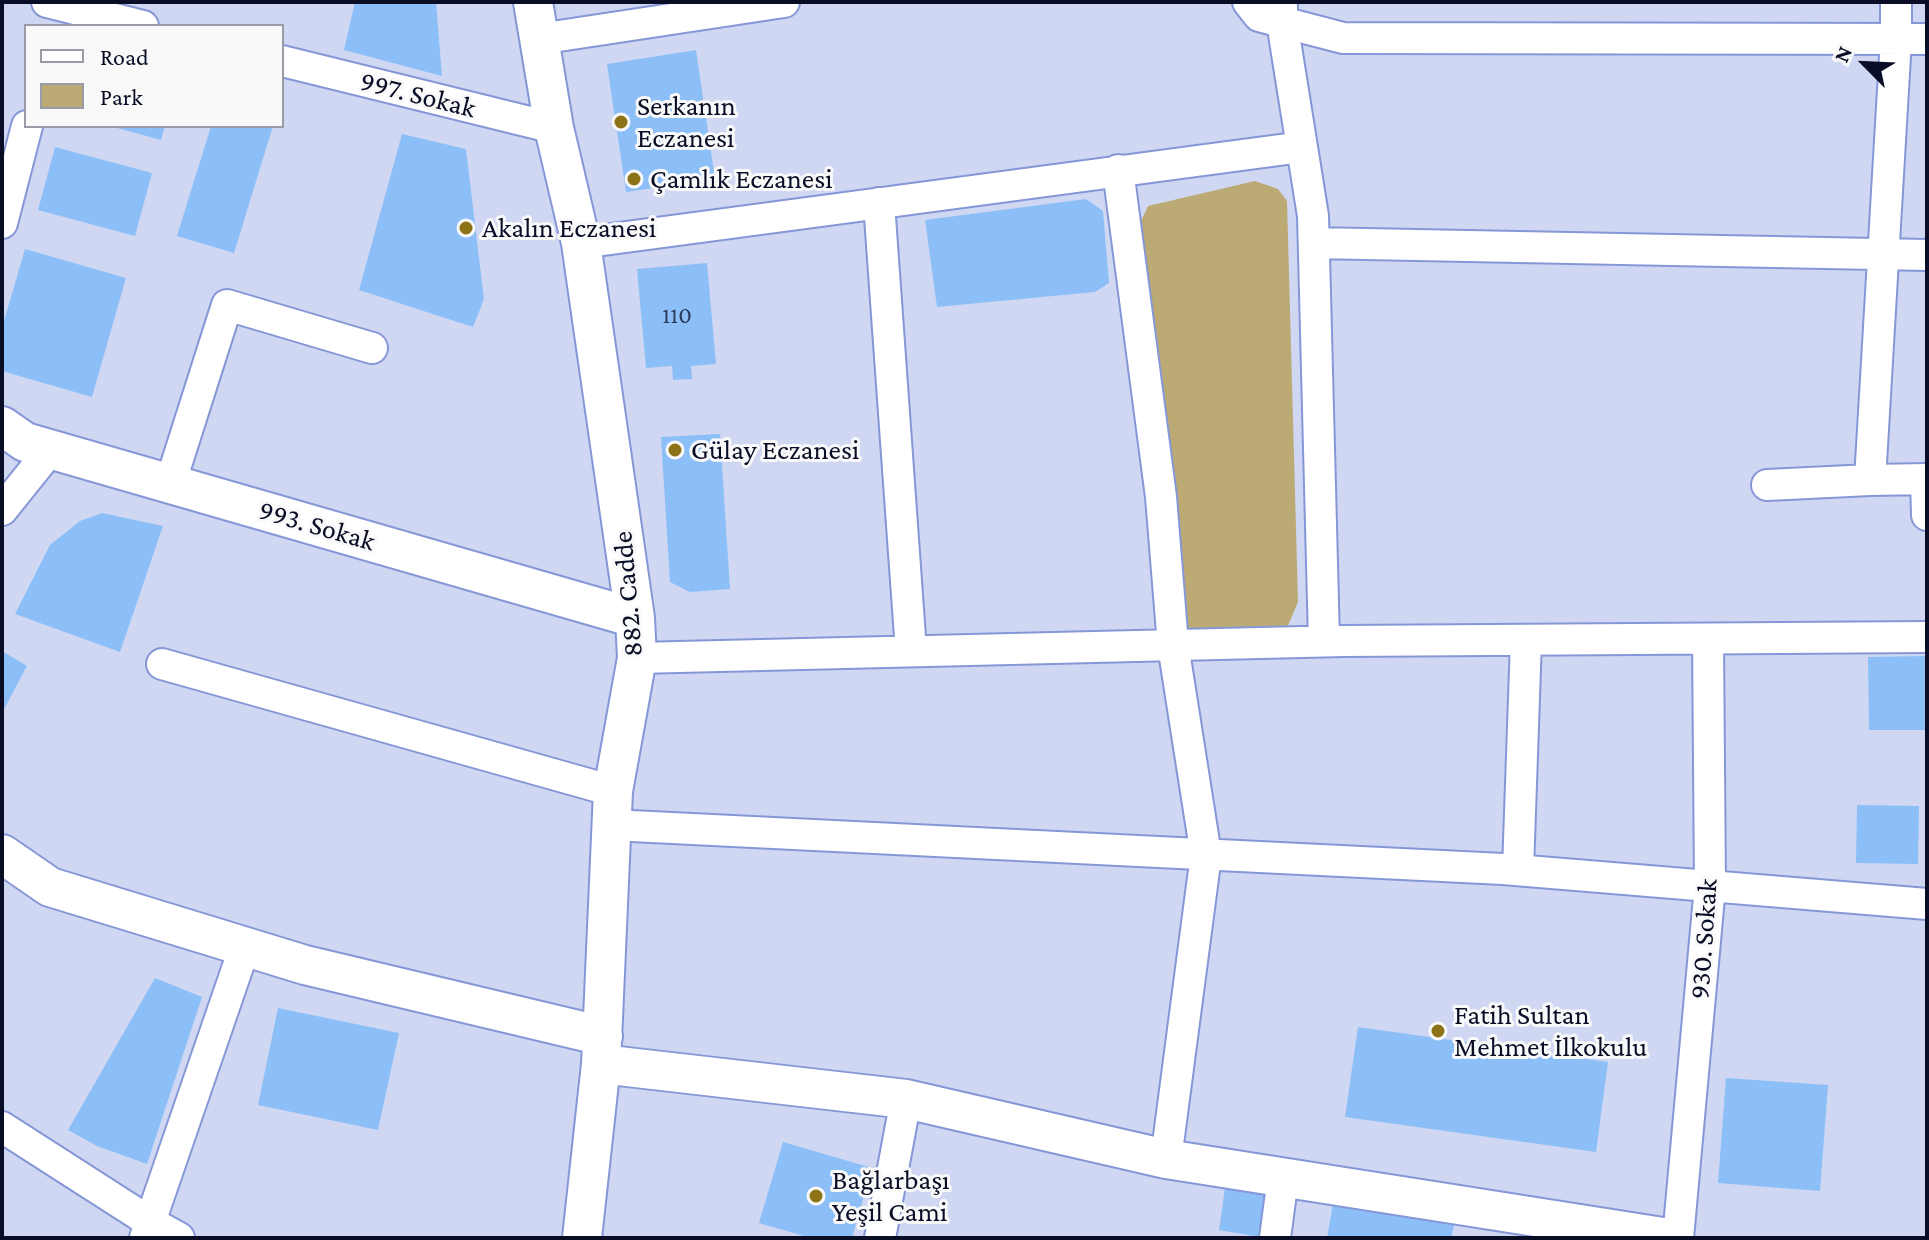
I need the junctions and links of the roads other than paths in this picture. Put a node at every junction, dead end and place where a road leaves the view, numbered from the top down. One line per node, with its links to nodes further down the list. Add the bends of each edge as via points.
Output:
1 (533, 2): 8 (street, 882. Cadde)
2 (784, 2): 8 (street)
3 (1248, 2): 6 (street, via 1259,16)
4 (1896, 2): 9 (street)
5 (53, 9): 7 (street)
6 (1282, 12): 9 (street, via 1343,38); 14 (street)
7 (132, 24)
8 (539, 39): 13 (street, 882. Cadde)
9 (1896, 39): 10 (street); 20 (street)
10 (1927, 39)
11 (284, 61): 13 (street, 997. Sokak)
12 (26, 128): 17 (street)
13 (554, 128): 18 (street, 882. Cadde)
14 (1302, 147): 15 (street); 19 (street)
15 (1118, 170): 16 (street); 36 (street, via 1161,497)
16 (879, 203): 18 (street); 37 (street)
17 (2, 223)
18 (581, 243): 31 (street, 882. Cadde)
19 (1314, 243): 20 (street); 35 (street)
20 (1883, 255): 21 (street); 26 (street)
21 (1927, 255)
22 (372, 348): 27 (street, via 227,305)
23 (2, 426): 24 (street, 993. Sokak, via 25,442)
24 (51, 449): 27 (street, 993. Sokak); 29 (street)
25 (1926, 479): 26 (street); 30 (street)
26 (1870, 480): 28 (street)
27 (170, 484): 31 (street, 993. Sokak)
28 (1767, 485)
29 (2, 510)
30 (1927, 515)
31 (635, 618): 38 (street, 882. Cadde)
32 (1927, 637): 33 (street)
33 (1708, 639): 34 (street); 44 (street, 930. Sokak)
34 (1526, 640): 35 (street); 43 (street)
35 (1324, 641): 36 (street)
36 (1173, 645): 37 (street); 42 (street)
37 (911, 651): 38 (street)
38 (637, 658): 40 (street, 882. Cadde)
39 (162, 664): 40 (street)
40 (612, 808): 42 (street); 47 (street, 882. Cadde)
41 (2, 854): 46 (street, via 50,887)
42 (1206, 855): 43 (street); 50 (street)
43 (1518, 870): 44 (street)
44 (1710, 886): 45 (street); 58 (street, 930. Sokak)
45 (1927, 904)
46 (245, 946): 47 (street); 52 (street)
47 (602, 1050): 48 (street); 54 (street, 882. Cadde)
48 (906, 1099): 50 (street); 55 (street)
49 (2, 1127): 52 (street)
50 (1166, 1159): 51 (street)
51 (1283, 1178): 56 (street); 57 (street)
52 (147, 1230): 53 (street)
53 (179, 1238)
54 (582, 1238)
55 (880, 1238)
56 (1275, 1238)
57 (1669, 1238)
58 (1678, 1238)

